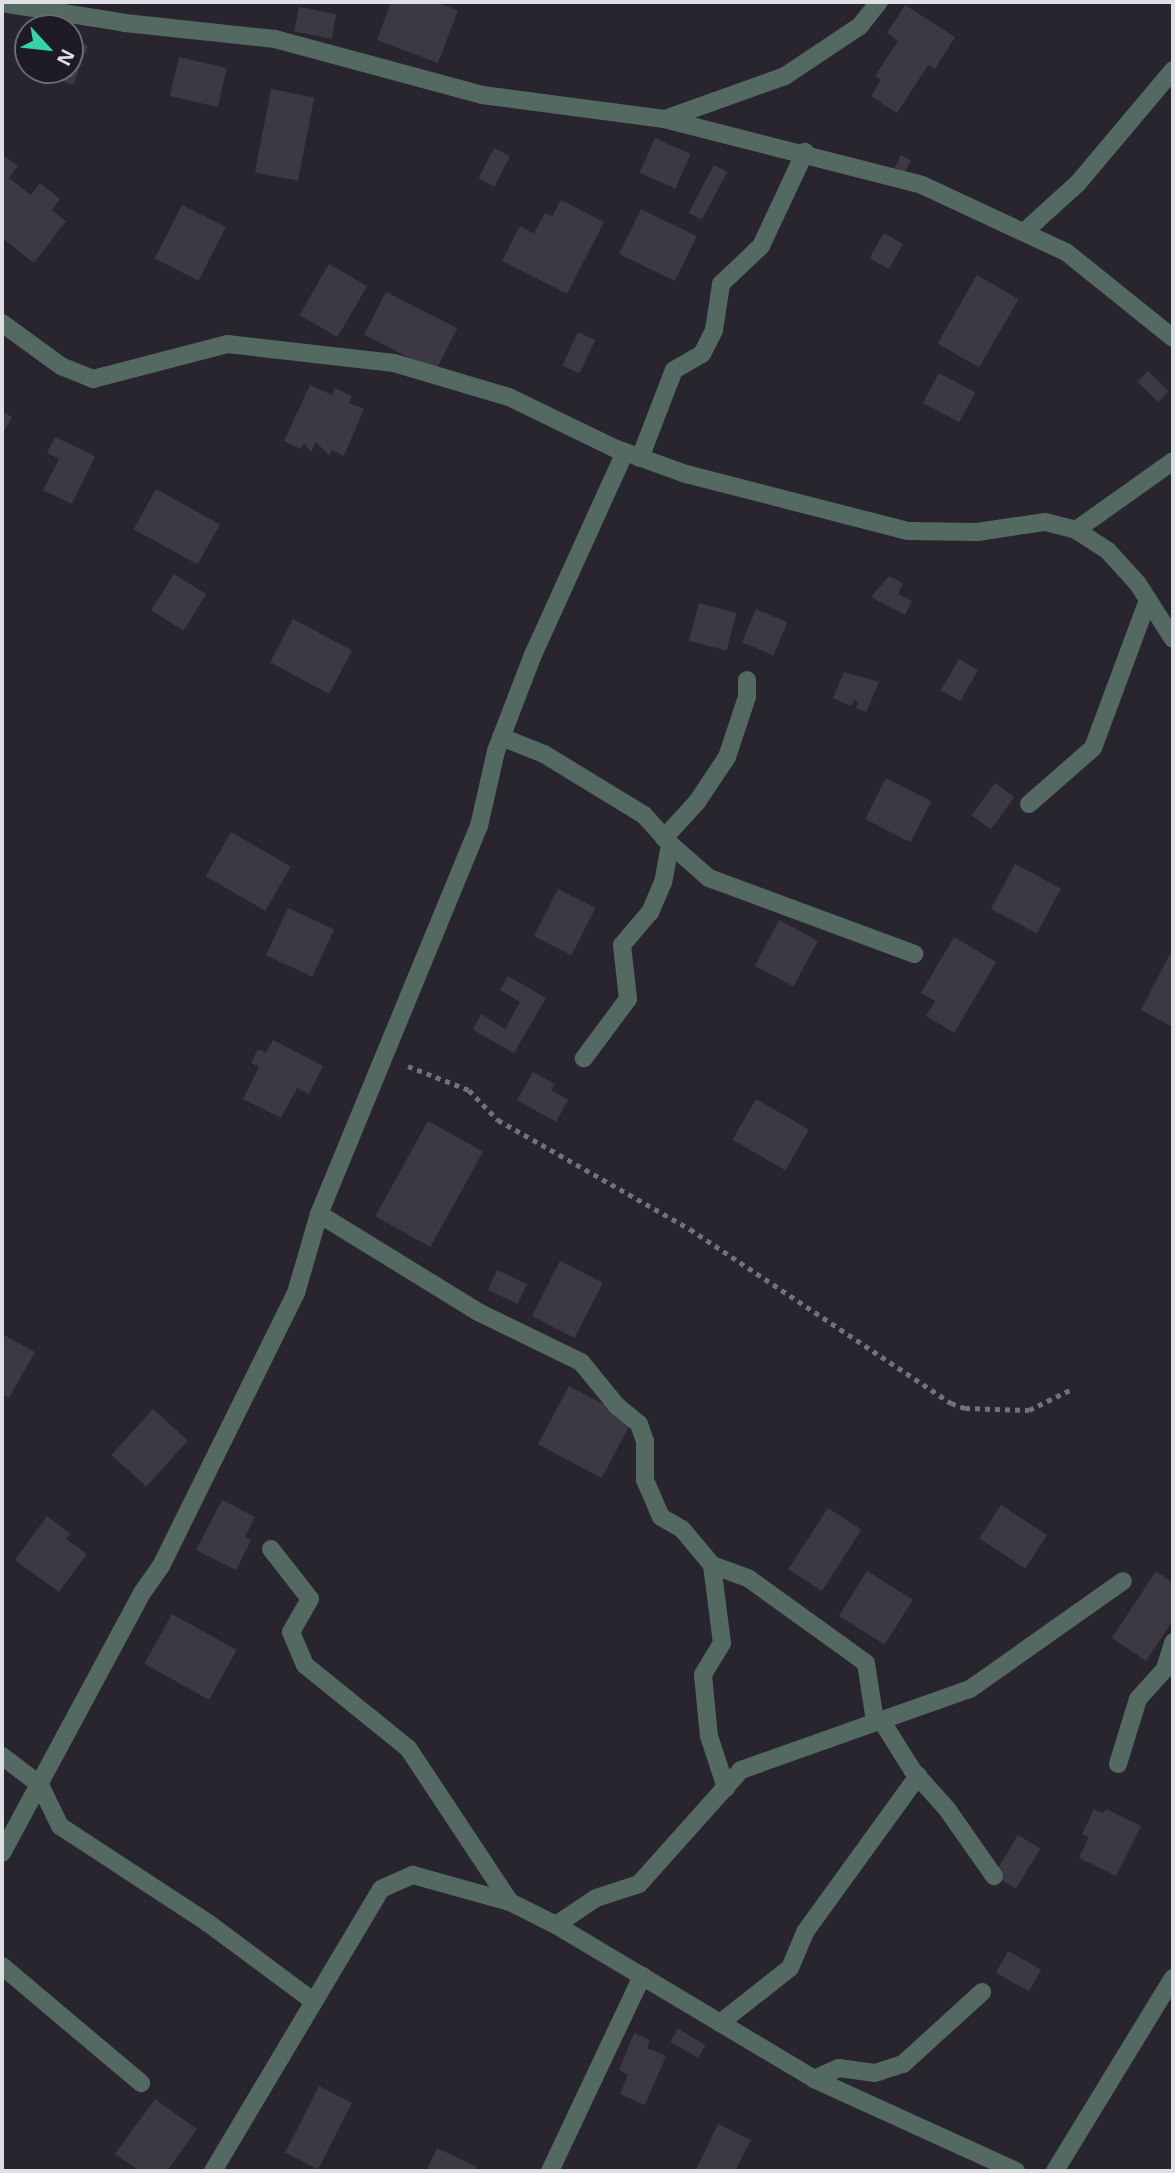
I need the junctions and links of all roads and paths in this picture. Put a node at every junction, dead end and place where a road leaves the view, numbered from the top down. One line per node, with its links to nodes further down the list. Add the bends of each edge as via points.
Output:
1 (879, 2): 4 (street, via 860,26 785,76)
2 (2, 3): 4 (street, via 125,23 275,38 482,95)
3 (1173, 70): 6 (street, via 1078,183)
4 (664, 119): 5 (street)
5 (805, 152): 6 (street, via 922,186); 9 (street, via 761,246 721,284 713,330 702,354 674,370)
6 (1024, 232): 8 (street, via 1066,252)
7 (2, 323): 9 (street, via 61,366 93,379 227,344 394,363 509,397)
8 (1173, 338)
9 (632, 455): 11 (street, via 908,531 977,532 1045,522); 15 (street, via 532,657)
10 (1173, 461): 11 (street)
11 (1076, 530): 12 (street, via 1108,551)
12 (1148, 600): 13 (street); 16 (street, via 1093,748)
13 (1173, 639)
14 (747, 680): 17 (street, via 747,697 727,757)
15 (502, 737): 17 (street, via 544,754 644,815); 19 (street, via 479,826)
16 (1029, 804)
17 (667, 841): 18 (street, via 709,878); 20 (street, via 663,881 650,912 622,945 628,999)
18 (914, 954)
19 (382, 1055): 21 (street); 22 (path, via 469,1090 498,1120 690,1229 951,1403 965,1408 1029,1410)
20 (584, 1058)
21 (319, 1214): 24 (street, via 478,1312 581,1362 617,1406 639,1424 645,1441 645,1479 661,1517 682,1529); 31 (street, via 296,1293 161,1566 142,1593)
22 (1074, 1388)
23 (271, 1549): 35 (street, via 310,1599 290,1632 305,1665 408,1748)
24 (712, 1565): 27 (street, via 748,1578 866,1662); 32 (street, via 722,1643 703,1675 709,1736)
25 (1124, 1581): 27 (street, via 978,1685)
26 (1173, 1642): 29 (street, via 1165,1669 1138,1699)
27 (878, 1721): 30 (street); 32 (street, via 741,1770)
28 (2, 1756): 31 (street)
29 (1118, 1764)
30 (918, 1776): 34 (street); 42 (street, via 804,1931 789,1968)
31 (40, 1785): 33 (street); 41 (street, via 60,1826 208,1923)
32 (726, 1788): 36 (street, via 639,1884 597,1898)
33 (2, 1853)
34 (995, 1876)
35 (510, 1902): 36 (street); 41 (street, via 413,1875 381,1889)
36 (556, 1925): 38 (street)
37 (2, 1966): 44 (street)
38 (642, 1976): 42 (street); 46 (street)
39 (1173, 1978): 48 (street)
40 (982, 1992): 43 (street, via 903,2064 875,2073 839,2068)
41 (313, 2001): 45 (street)
42 (720, 2023): 43 (street)
43 (814, 2079): 47 (street)
44 (141, 2083)
45 (213, 2171)
46 (550, 2171)
47 (1016, 2171)
48 (1055, 2171)

